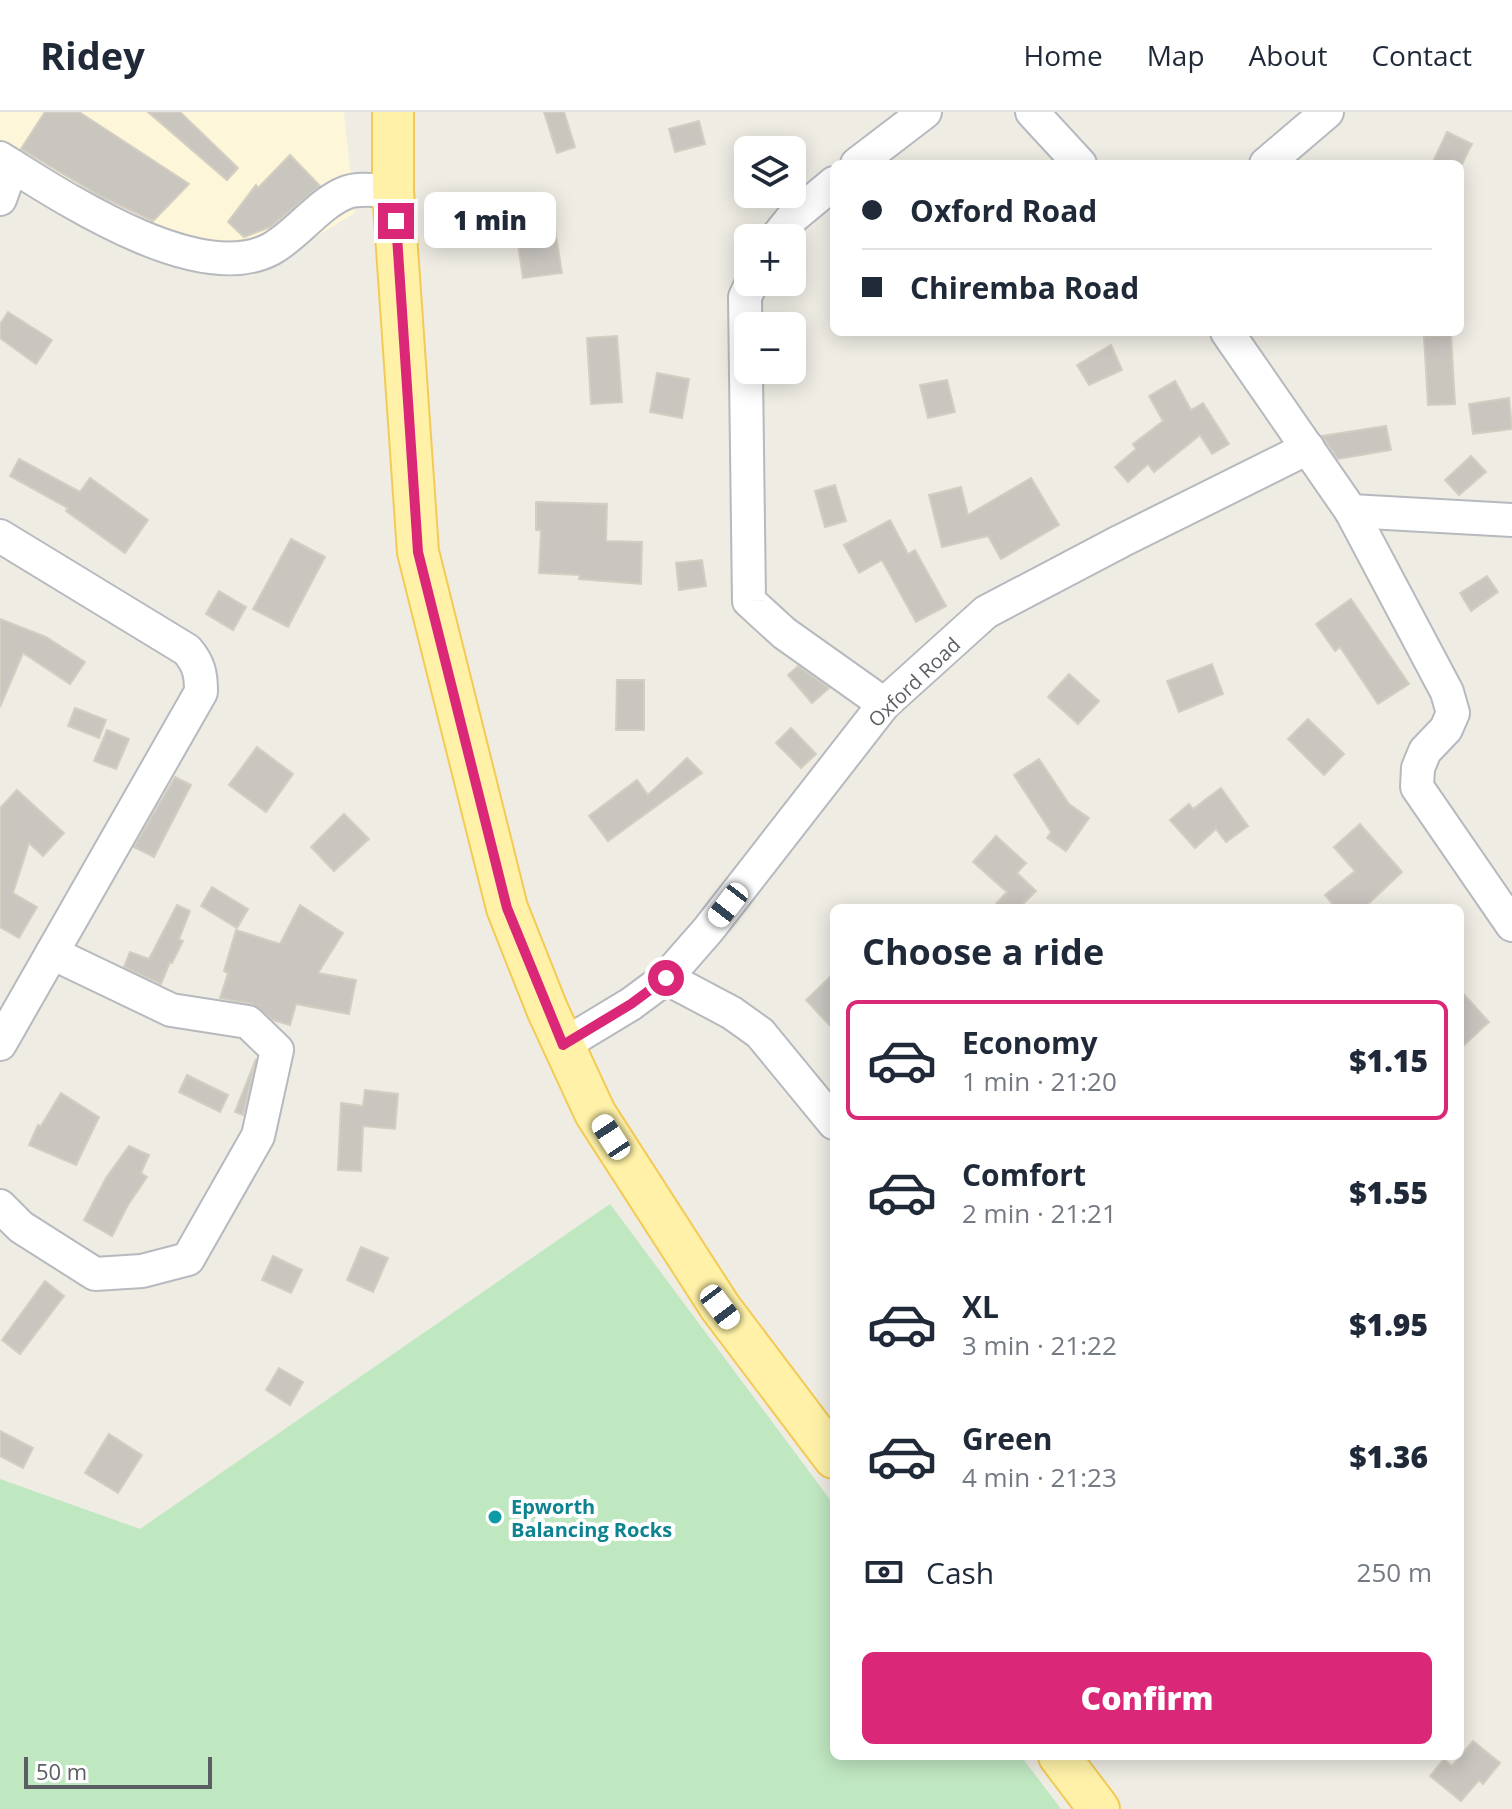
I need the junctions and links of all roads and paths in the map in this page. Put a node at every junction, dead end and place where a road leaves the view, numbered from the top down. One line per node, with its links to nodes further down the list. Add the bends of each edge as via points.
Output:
1 (393, 112): 10 (main road)
2 (925, 112): 5 (street)
3 (1032, 112): 6 (street)
4 (1327, 112): 7 (street)
5 (862, 160)
6 (1076, 160)
7 (1271, 160)
8 (6, 162): 10 (street, via 142,239 227,257 267,251 346,193); 11 (street)
9 (830, 186): 12 (street)
10 (393, 191): 24 (main road, via 418,552 507,908)
11 (0, 199)
12 (787, 224)
13 (745, 296): 19 (street, via 749,601 784,633)
14 (1230, 336): 15 (street)
15 (1308, 448): 16 (street); 19 (street, Oxford Road, via 986,612)
16 (1351, 511): 17 (street); 20 (street, via 1447,692 1453,713 1425,751 1417,787)
17 (1512, 520)
18 (0, 536): 21 (street, via 174,642 196,661 201,673 194,707)
19 (884, 704): 22 (street, Oxford Road)
20 (1512, 925)
21 (52, 953): 23 (street); 26 (street, via 171,1010 248,1022 277,1050 258,1136 188,1259 142,1271 95,1274 21,1227)
22 (666, 978): 24 (street, Oxford Road); 25 (street, via 760,1033)
23 (0, 1044)
24 (563, 1045): 27 (main road, via 595,1113 720,1307)
25 (830, 1118)
26 (0, 1206)
27 (830, 1453)
28 (1062, 1760): 29 (main road)
29 (1099, 1809)

